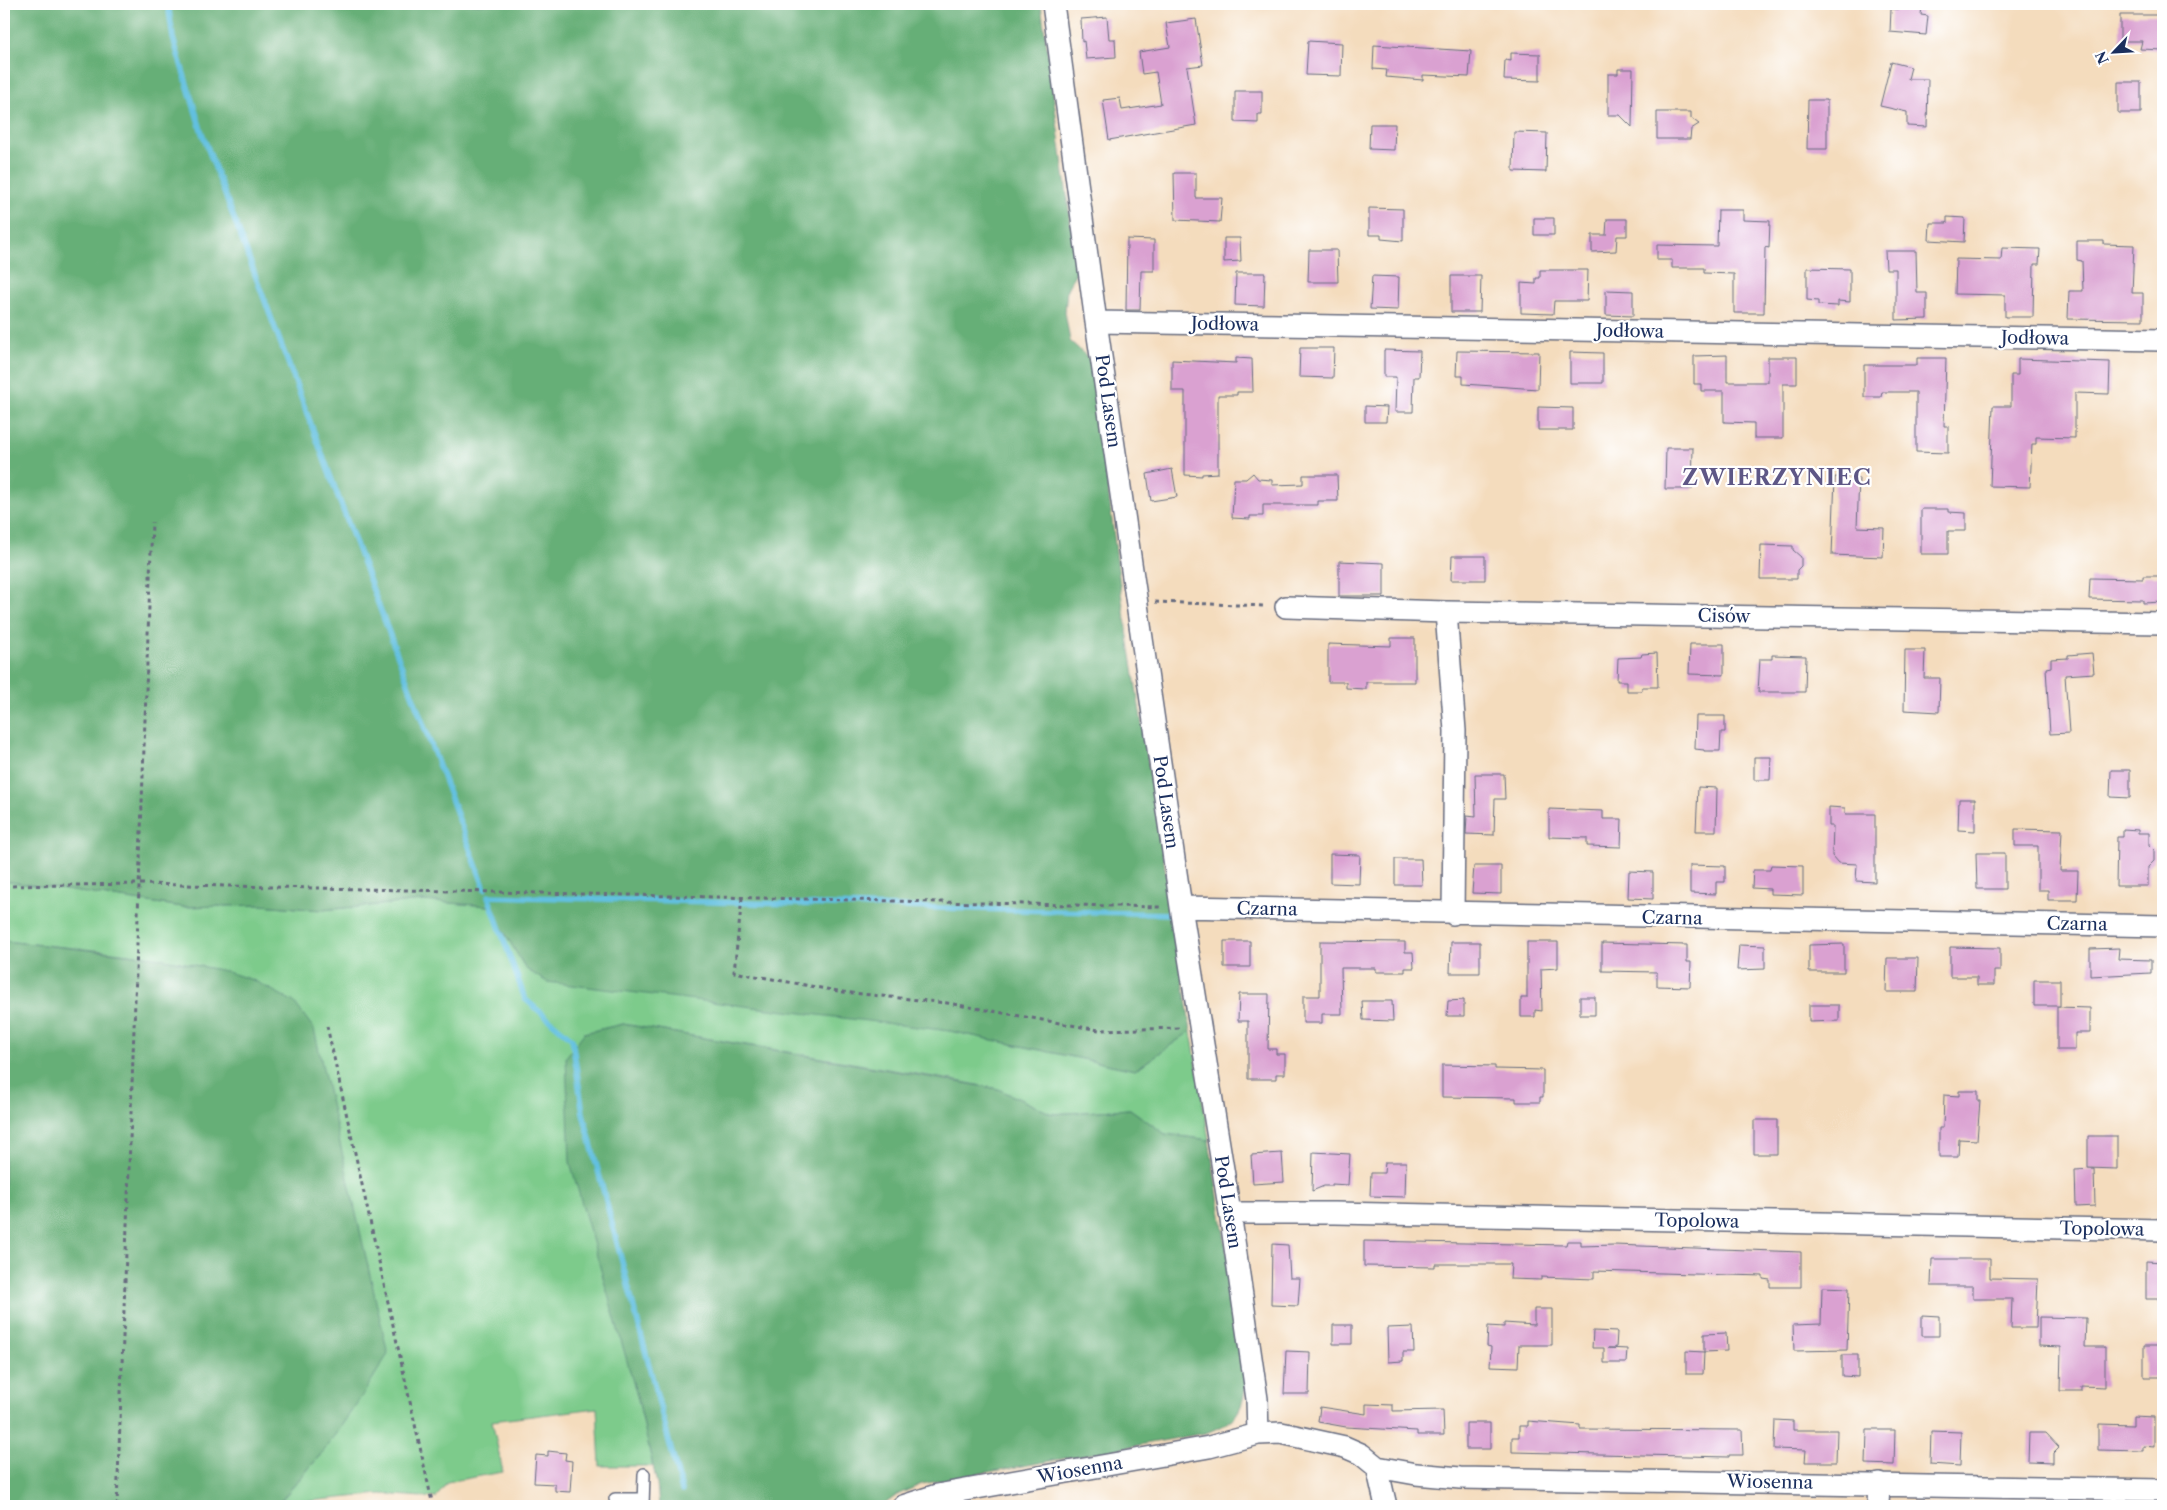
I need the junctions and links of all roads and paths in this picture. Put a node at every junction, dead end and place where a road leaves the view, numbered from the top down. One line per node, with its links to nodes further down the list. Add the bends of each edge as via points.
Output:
1 (1052, 4): 2 (street, Pod Lasem)
2 (1096, 322): 3 (street, Jodłowa); 5 (street, Pod Lasem)
3 (2163, 340)
4 (152, 522): 9 (path)
5 (1137, 602): 6 (path); 12 (street, Pod Lasem)
6 (1286, 607): 7 (street, Cisów)
7 (1446, 612): 8 (street, Cisów); 13 (street, via 1455,731)
8 (2163, 623)
9 (140, 884): 10 (path); 11 (path); 26 (path)
10 (4, 886)
11 (742, 899): 12 (path); 16 (path, via 734,972 843,992 947,1003 1099,1030)
12 (1181, 907): 13 (street, Czarna); 16 (street, Pod Lasem)
13 (1453, 914): 14 (street, Czarna)
14 (2163, 926)
15 (327, 1026): 27 (path)
16 (1200, 1028): 17 (street, Pod Lasem)
17 (1230, 1213): 18 (street, Topolowa); 19 (street, Pod Lasem, via 1257,1399)
18 (2163, 1230)
19 (1258, 1434): 20 (street, via 1281,1433 1344,1447 1361,1454); 28 (street, Wiosenna, via 1209,1447 937,1495)
20 (1377, 1467): 22 (street, Wiosenna, via 1460,1478); 29 (street)
21 (644, 1474): 25 (lane)
22 (1879, 1484): 23 (street, Wiosenna); 30 (street)
23 (2163, 1490)
24 (615, 1498): 25 (lane)
25 (643, 1503)
26 (117, 1506)
27 (433, 1506)
28 (903, 1506)
29 (1386, 1506)
30 (1878, 1506)

